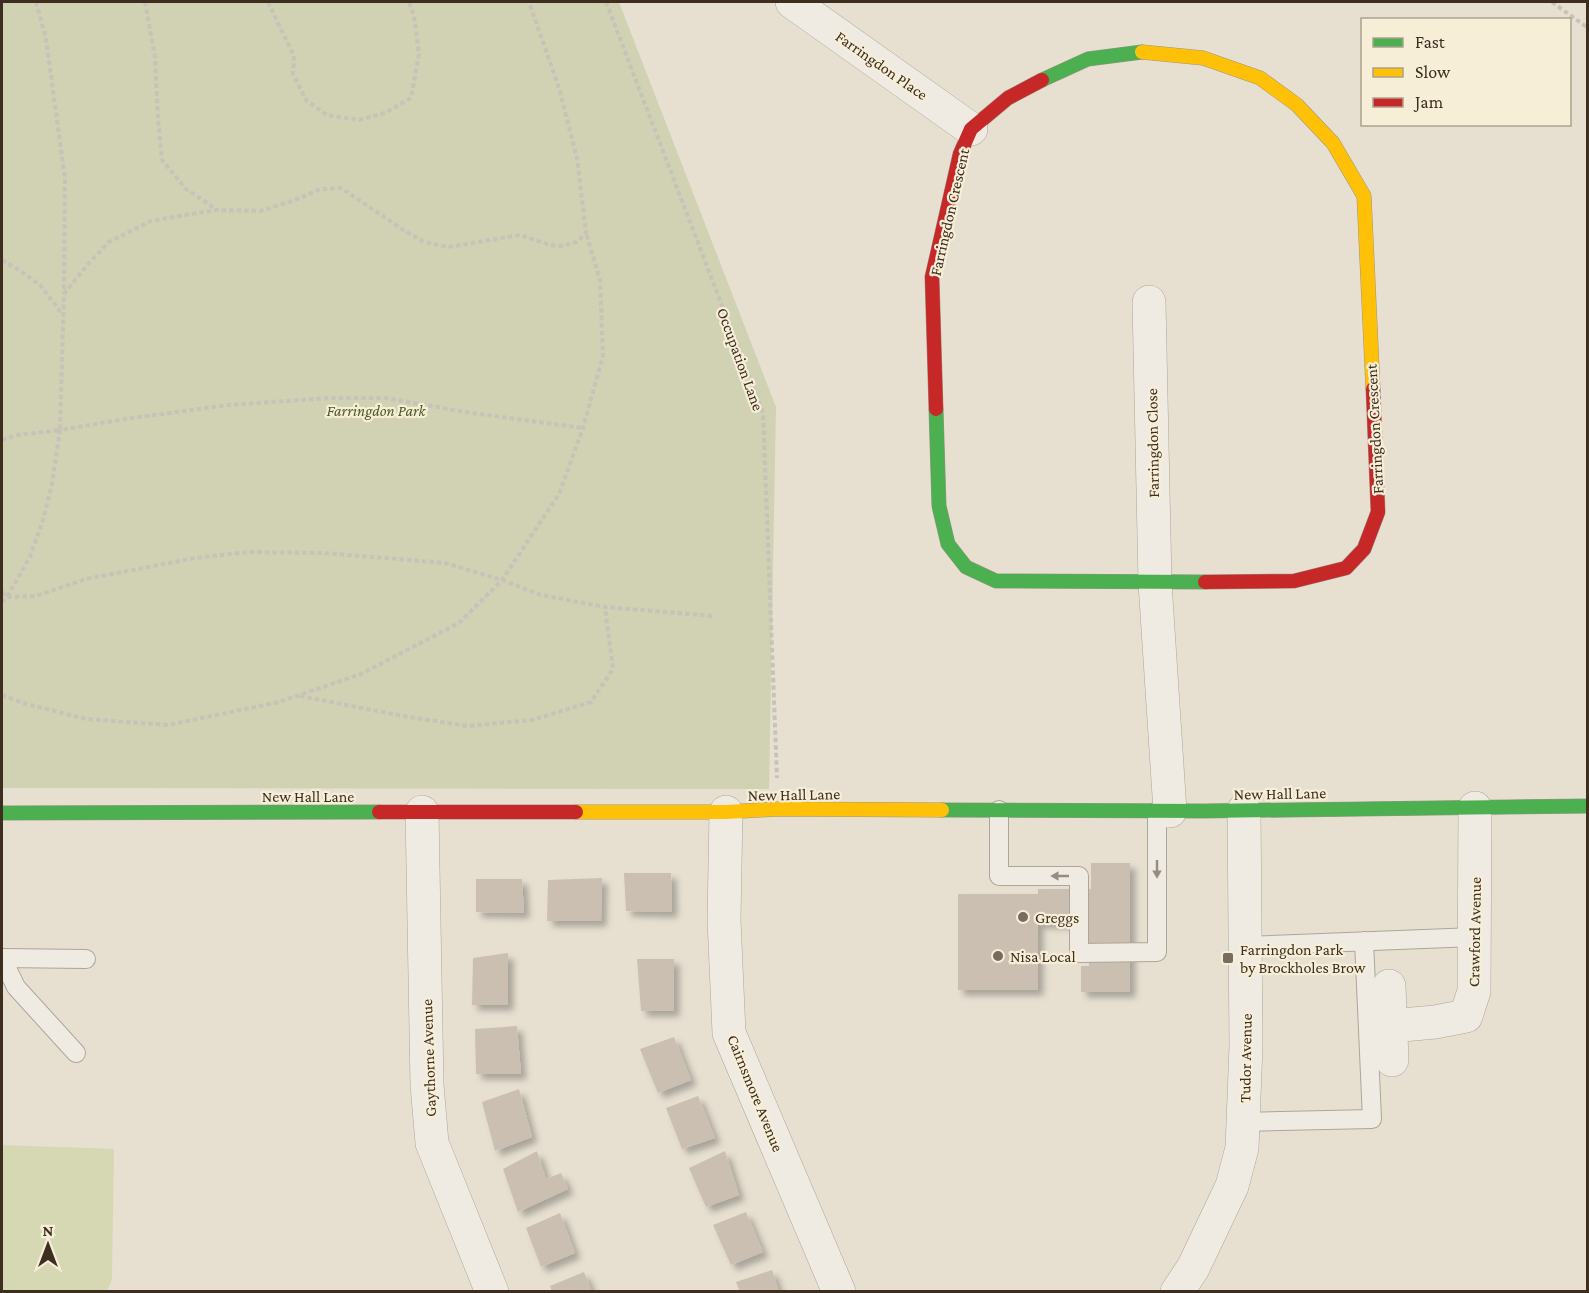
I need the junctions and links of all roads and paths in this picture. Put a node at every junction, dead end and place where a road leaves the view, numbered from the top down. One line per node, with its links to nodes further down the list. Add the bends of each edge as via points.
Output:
1 (36, 2): 14 (path, via 46,39 64,179)
2 (145, 2): 11 (path, via 155,57 162,160 186,189)
3 (268, 2): 4 (path, via 294,56 293,74 306,100 327,115 359,120 385,113 411,98 419,54)
4 (409, 2)
5 (530, 2): 12 (path, via 577,158)
6 (606, 2): 31 (path, Occupation Lane, via 763,413)
7 (792, 2): 10 (street, Farringdon Place)
8 (1552, 2): 9 (path)
9 (1587, 28)
10 (971, 129): 21 (main road, Farringdon Crescent, via 960,154 932,277 939,506 948,544 966,567 996,581); 21 (main road, Farringdon Crescent, via 1008,98 1088,60 1142,52 1203,58 1260,78 1297,105 1333,143 1364,196 1378,512 1364,549 1346,568 1294,581)
11 (216, 210): 12 (path, via 261,211 321,189 341,188 424,242 448,247 520,235 564,246 577,242); 14 (path, via 151,221 109,242)
12 (585, 232): 17 (path, via 600,280 603,356)
13 (2, 260): 16 (path, via 40,285)
14 (64, 294): 16 (path)
15 (1149, 302): 21 (street, Farringdon Close)
16 (64, 315): 18 (path)
17 (584, 428): 18 (path, via 386,398 331,398 229,405); 20 (path, via 559,494)
18 (60, 430): 19 (path); 23 (path, via 43,520 30,557)
19 (2, 440)
20 (502, 580): 23 (path, via 445,563 324,553 248,552 86,579 36,596); 25 (path, via 541,595); 28 (path, via 459,623 361,674)
21 (1155, 584): 34 (street)
22 (2, 592): 23 (path)
23 (7, 597): 24 (path)
24 (2, 602)
25 (605, 607): 26 (path); 28 (path, via 613,669 608,677 591,702 532,720 467,726)
26 (713, 616)
27 (2, 695): 28 (path, via 86,719 168,725)
28 (299, 695)
29 (1587, 806): 30 (main road, New Hall Lane)
30 (1475, 808): 33 (main road, New Hall Lane); 38 (street, Crawford Avenue)
31 (778, 809): 32 (main road, New Hall Lane); 36 (main road, New Hall Lane)
32 (999, 810): 34 (main road, New Hall Lane); 34 (lane, one-way to 32, via 1157,952 1079,953 1079,876 999,876)
33 (1244, 810): 34 (main road, New Hall Lane); 40 (street, Tudor Avenue)
34 (1163, 811)
35 (422, 812): 36 (main road, New Hall Lane); 37 (main road, New Hall Lane); 48 (street, Gaythorne Avenue, via 427,1085 432,1143)
36 (726, 812): 49 (street, Cairnsmore Avenue, via 724,920 729,1033)
37 (2, 813)
38 (1475, 937): 39 (lane); 44 (street, Crawford Avenue, via 1474,991 1466,1016)
39 (1364, 941): 40 (lane); 47 (lane, via 1372,1119)
40 (1245, 946): 47 (street, Tudor Avenue)
41 (2, 958): 42 (lane); 45 (lane, via 16,987)
42 (86, 959)
43 (1389, 986): 44 (street)
44 (1390, 1026): 46 (street)
45 (76, 1053)
46 (1392, 1060)
47 (1243, 1122): 50 (street, Tudor Avenue, via 1242,1148 1232,1186 1193,1268)
48 (492, 1292)
49 (838, 1292)
50 (1177, 1292)

